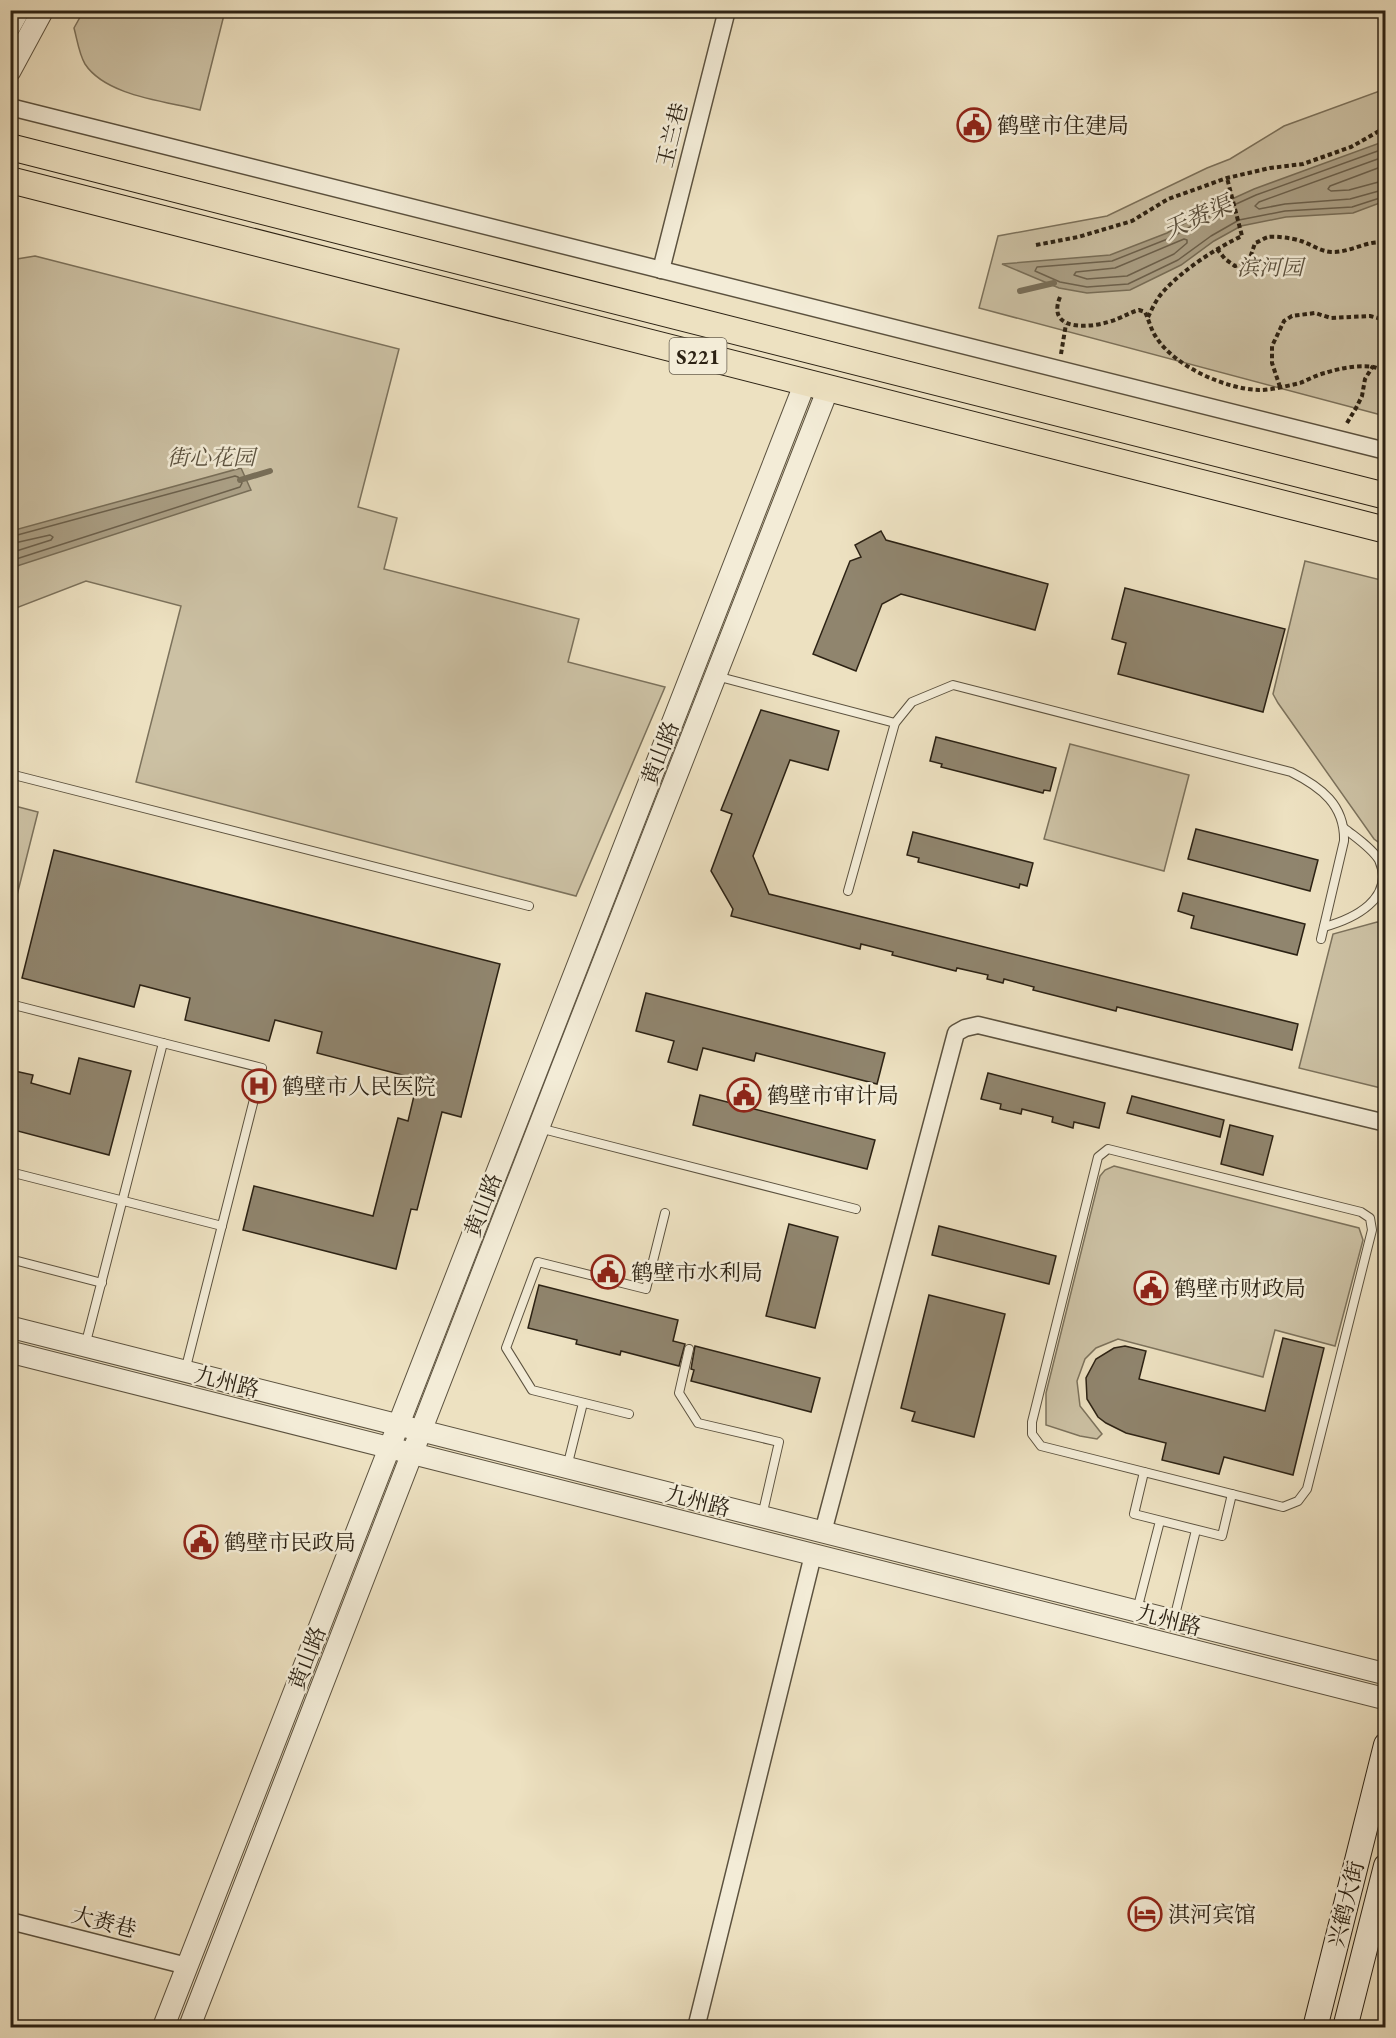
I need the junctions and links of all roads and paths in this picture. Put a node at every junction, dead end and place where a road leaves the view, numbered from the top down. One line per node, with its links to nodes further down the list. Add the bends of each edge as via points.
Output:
1 (19, 10): 4 (street)
2 (43, 10): 5 (street)
3 (727, 10): 14 (street, 玉兰巷)
4 (10, 26)
5 (10, 71)
6 (10, 107): 14 (street)
7 (1386, 127): 9 (path, via 1351,147 1303,164)
8 (10, 147): 26 (main road, S221)
9 (1227, 178): 12 (path, via 1168,199 1132,221); 13 (path, via 1242,236)
10 (10, 180): 22 (main road, S221)
11 (1386, 243): 13 (path, via 1329,252 1301,241 1268,237 1256,243 1249,261 1235,266)
12 (1036, 245)
13 (1217, 249): 16 (path, via 1162,294)
14 (661, 270): 20 (street)
15 (1060, 297): 17 (path, via 1058,317)
16 (1147, 318): 17 (path, via 1139,310 1092,326); 23 (path, via 1156,338 1178,361 1204,375 1242,388)
17 (1066, 324): 20 (path)
18 (1386, 324): 23 (path, via 1370,316 1292,316 1284,321 1272,346 1272,363)
19 (1373, 366): 21 (path); 23 (path, via 1325,373); 24 (path, via 1365,378 1362,396)
20 (1058, 369): 24 (street)
21 (1386, 374)
22 (817, 386): 27 (main road, S221); 28 (street, 黄山路); 55 (street, 黄山路)
23 (1280, 387)
24 (1337, 439): 25 (street)
25 (1386, 451)
26 (1386, 495)
27 (1386, 530)
28 (716, 676): 29 (lane); 40 (street, 黄山路)
29 (895, 723): 31 (lane, via 912,702 953,685 1291,772 1310,781 1332,800); 33 (lane)
30 (10, 774): 34 (lane)
31 (1344, 828): 32 (lane, via 1378,858); 35 (lane)
32 (1385, 890): 35 (lane, via 1365,912)
33 (848, 891)
34 (529, 906)
35 (1324, 927): 36 (lane)
36 (1321, 939)
37 (10, 1004): 38 (lane)
38 (163, 1042): 42 (lane); 45 (lane, via 262,1068)
39 (1386, 1123): 65 (street, via 978,1025 956,1033)
40 (538, 1128): 43 (lane); 56 (street, 黄山路)
41 (10, 1172): 42 (lane)
42 (123, 1200): 45 (lane); 47 (lane)
43 (856, 1209)
44 (665, 1214): 53 (lane, via 646,1289 538,1262 506,1348 532,1390)
45 (222, 1226): 52 (lane)
46 (10, 1259): 47 (lane)
47 (102, 1282): 49 (lane)
48 (10, 1327): 49 (street, 九州路)
49 (86, 1346): 52 (street, 九州路)
50 (689, 1349): 62 (lane, via 679,1393 698,1423 779,1442)
51 (10, 1352): 57 (street, 九州路)
52 (185, 1371): 55 (street, 九州路)
53 (583, 1403): 54 (lane); 59 (lane)
54 (629, 1414)
55 (398, 1425): 56 (street, 九州路); 57 (street, 黄山路)
56 (421, 1430): 58 (street, 黄山路); 59 (street, 九州路)
57 (389, 1447): 58 (street, 九州路); 74 (street, 黄山路)
58 (412, 1453): 66 (street, 九州路); 76 (street, 黄山路)
59 (567, 1468): 62 (street, 九州路)
60 (1144, 1472): 61 (lane); 61 (lane, via 1041,1446 1032,1434 1098,1157 1108,1149 1361,1212 1370,1218 1372,1230 1306,1489 1298,1501 1282,1507); 63 (lane, via 1134,1514)
61 (1232, 1494): 64 (lane, via 1222,1536)
62 (762, 1517): 65 (street, 九州路)
63 (1160, 1521): 64 (lane); 67 (lane)
64 (1196, 1530): 68 (lane)
65 (823, 1532): 67 (street, 九州路)
66 (813, 1555): 70 (street, 九州路); 77 (street)
67 (1137, 1611): 68 (street, 九州路)
68 (1173, 1621): 69 (street, 九州路)
69 (1386, 1674)
70 (1386, 1699)
71 (1386, 1745): 78 (main road, 兴鹤大街)
72 (1386, 1866): 79 (main road, 兴鹤大街)
73 (10, 1921): 74 (street, 大赉巷)
74 (187, 1966): 75 (street, 黄山路)
75 (163, 2028)
76 (189, 2028)
77 (696, 2028)
78 (1315, 2028)
79 (1345, 2028)

